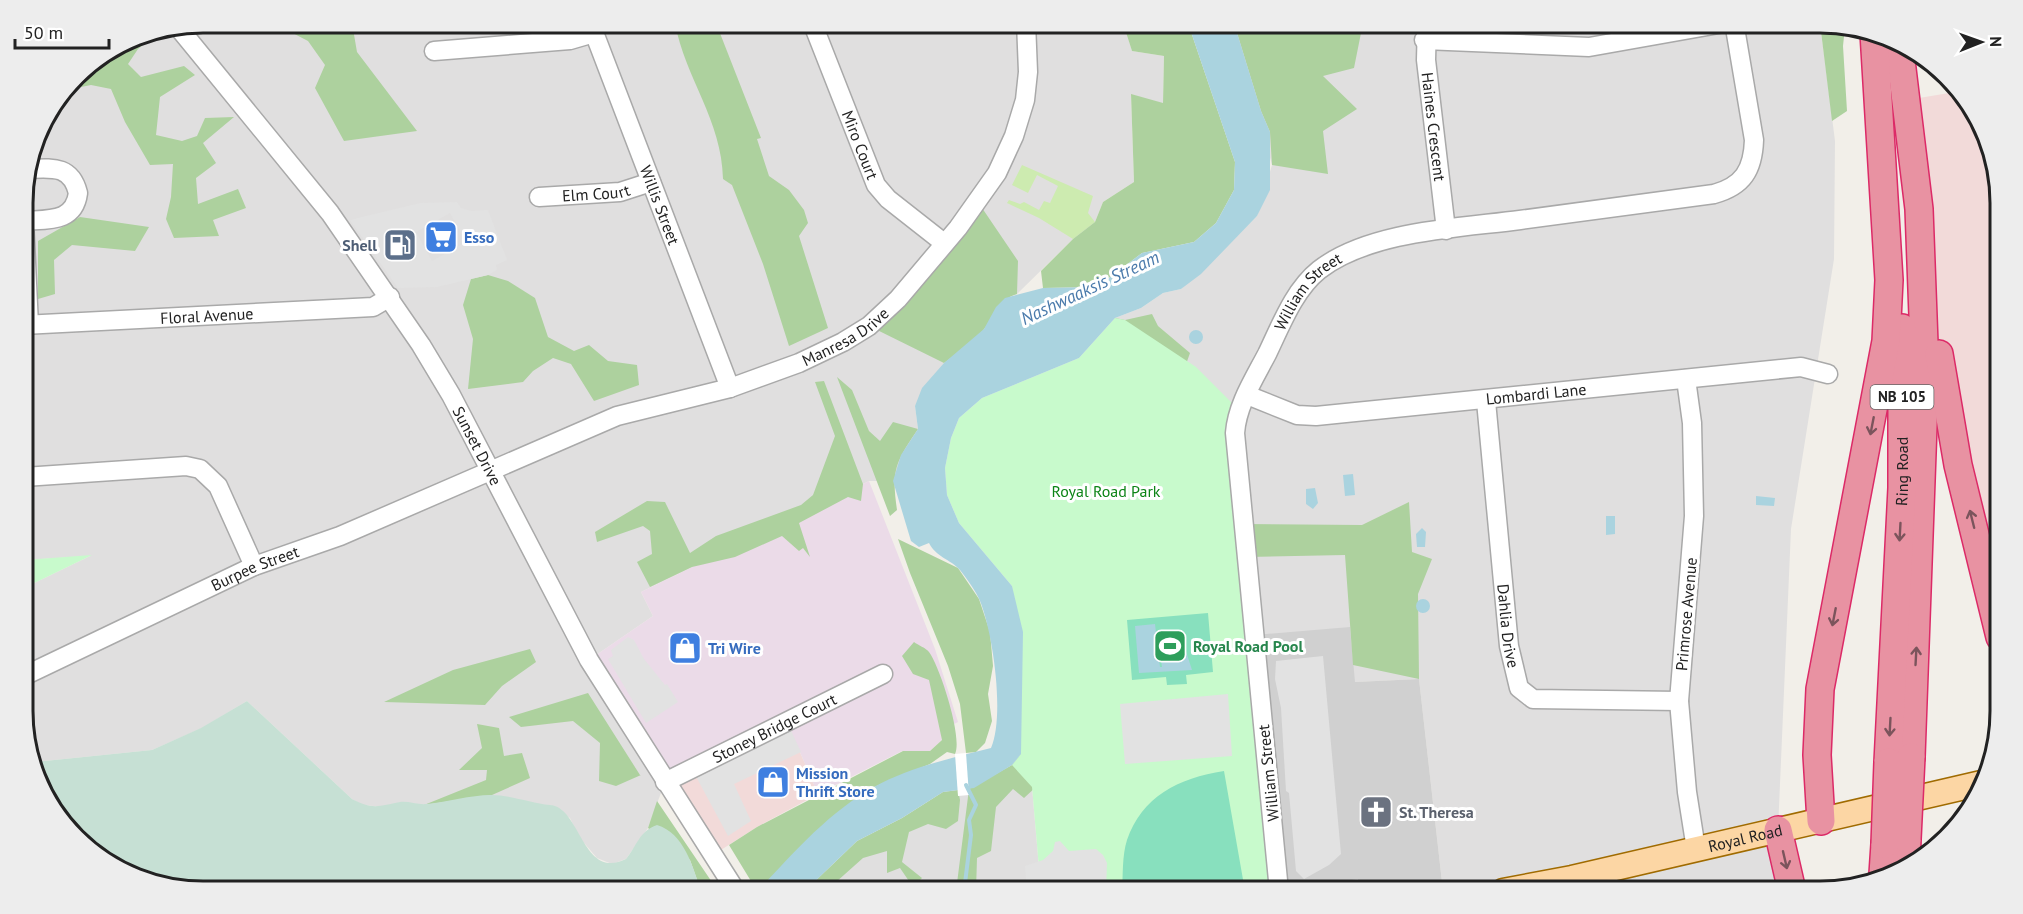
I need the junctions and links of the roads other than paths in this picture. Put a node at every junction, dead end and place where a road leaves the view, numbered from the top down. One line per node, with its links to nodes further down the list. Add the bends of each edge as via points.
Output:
1 (583, 33): 12 (street, via 570,40)
2 (594, 33): 16 (street, Willis Street)
3 (816, 33): 20 (street, Miro Court, via 876,185)
4 (1026, 33): 20 (street, Manresa Drive, via 1025,100 1014,136 997,173)
5 (1426, 33): 19 (street, Haines Crescent)
6 (1446, 33): 7 (street, via 1589,47)
7 (1669, 33)
8 (1734, 33): 19 (street, William Street, via 1754,149 1747,176 1731,189)
9 (184, 34): 21 (street, Sunset Drive, via 330,213)
10 (1876, 42): 35 (highway, Ring Road / NB 105, one-way to 35, via 1895,192 1902,309)
11 (1876, 42): 38 (highway, one-way to 38, via 1889,280 1886,341 1820,689 1817,755)
12 (434, 51)
13 (1900, 54): 14 (highway, Ring Road / NB 105)
14 (1907, 100): 31 (highway, one-way to 14, via 1946,401 1926,195); 35 (highway, Ring Road / NB 105, one-way to 14, via 1923,492 1925,370 1918,209)
15 (37, 169): 18 (street, via 64,170 71,175 78,192 72,211 65,216)
16 (651, 182): 17 (street, Elm Court, via 620,192); 25 (street, Willis Street)
17 (538, 197)
18 (33, 220)
19 (1446, 230): 26 (street, William Street, via 1369,244 1317,272 1296,297)
20 (944, 243): 25 (street, Manresa Drive, via 898,299 869,326 820,354)
21 (390, 297): 22 (street, Floral Avenue, via 373,307); 28 (street, Sunset Drive, via 451,395)
22 (33, 325)
23 (1828, 374): 24 (street, Lombardi Lane, via 1801,367)
24 (1686, 379): 27 (street, Lombardi Lane); 34 (street, Primrose Avenue, via 1692,423 1694,516)
25 (730, 388): 28 (street, Manresa Drive, via 617,416)
26 (1247, 394): 27 (street, Lombardi Lane, via 1297,415 1316,416); 45 (street, William Street, via 1236,421 1236,450)
27 (1486, 401): 34 (street, Dahlia Drive, via 1509,646 1519,688 1533,699)
28 (490, 472): 30 (street, Burpee Street, via 340,536); 36 (street, Sunset Drive, via 589,660)
29 (33, 476): 30 (street, via 186,466 200,470 218,486)
30 (254, 566): 32 (street, Burpee Street)
31 (1990, 593)
32 (33, 672)
33 (883, 674): 36 (street, Stoney Bridge Court)
34 (1679, 701): 41 (street, Primrose Avenue)
35 (1900, 759): 40 (highway, Ring Road / NB 105, bridge)
36 (665, 782): 44 (street, Sunset Drive)
37 (1972, 785): 38 (main road, Royal Road)
38 (1821, 821): 39 (main road, Royal Road)
39 (1778, 830): 41 (main road, Royal Road); 47 (highway, one-way to 47)
40 (1896, 842): 42 (highway, Ring Road / NB 105); 43 (highway, Ring Road / NB 105)
41 (1696, 849): 46 (main road, Royal Road)
42 (1903, 859)
43 (1886, 868)
44 (729, 881)
45 (1278, 881)
46 (1554, 881)
47 (1790, 881)

